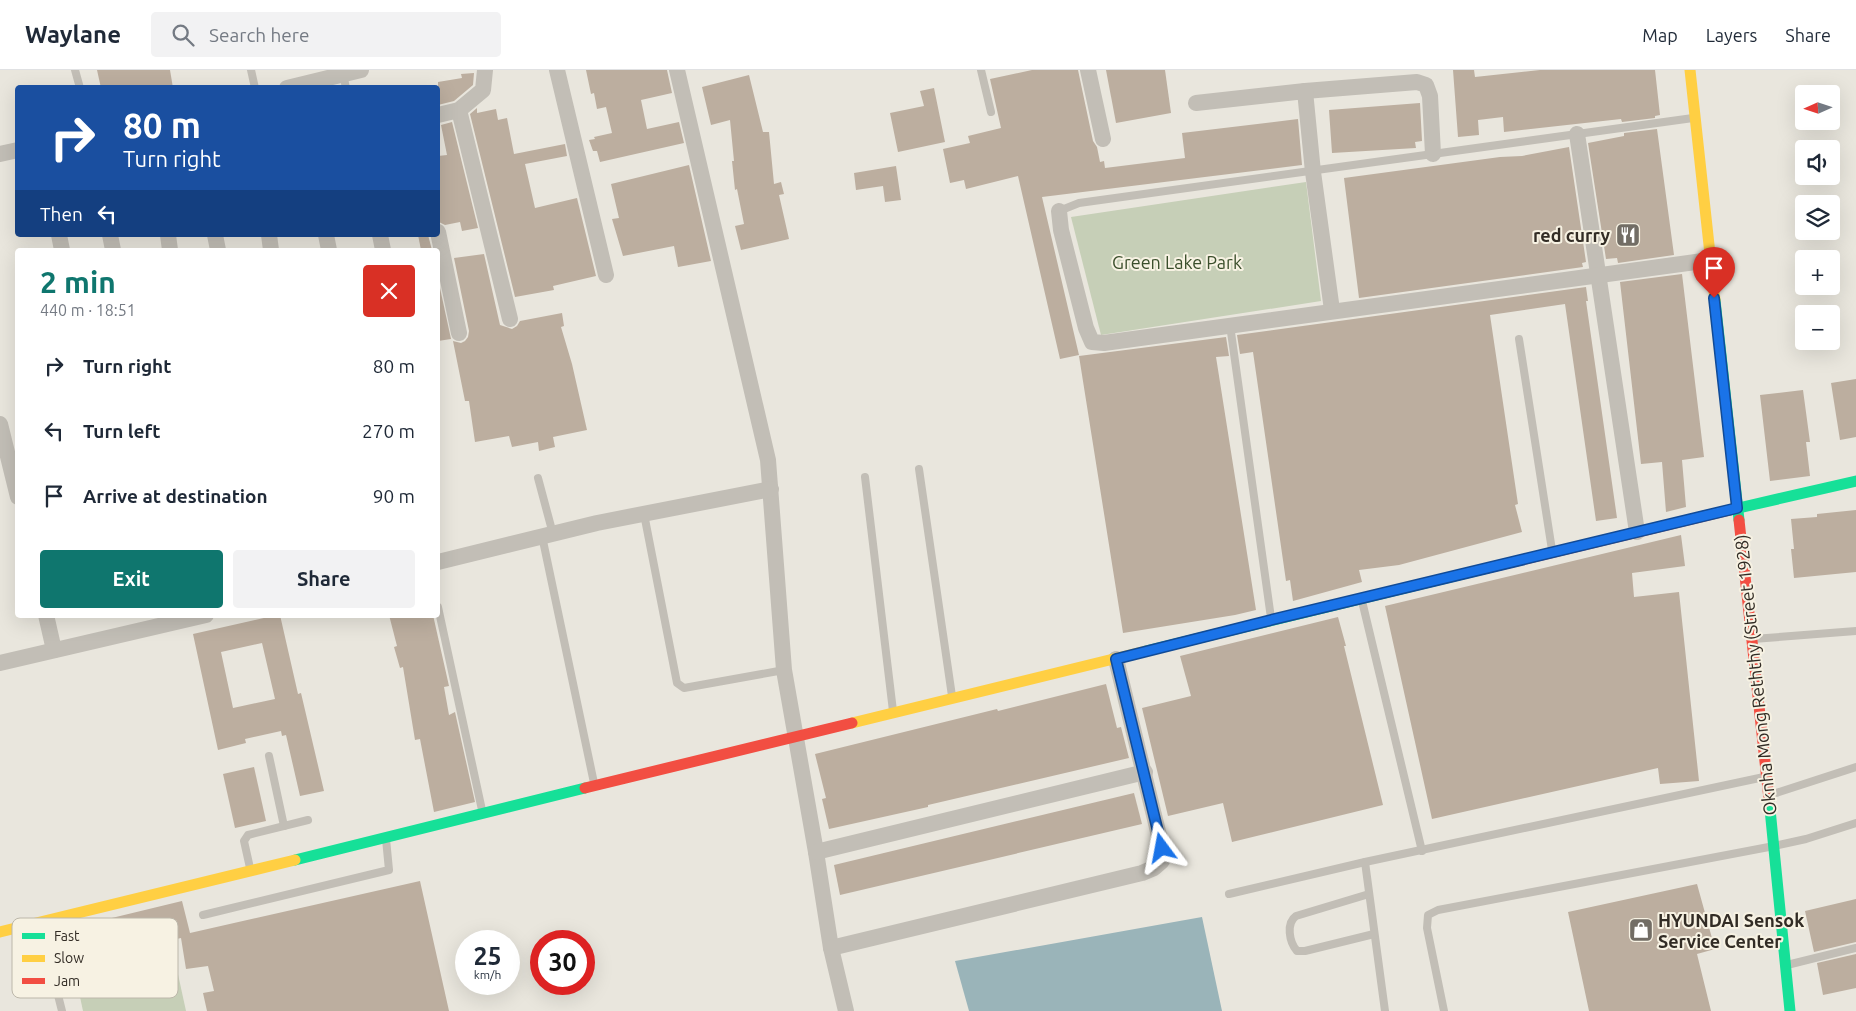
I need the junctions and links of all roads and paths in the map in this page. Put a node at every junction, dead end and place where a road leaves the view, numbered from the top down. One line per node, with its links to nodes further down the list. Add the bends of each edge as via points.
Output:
1 (75, 70): 12 (lane)
2 (251, 70): 13 (lane)
3 (361, 70): 11 (street)
4 (485, 70): 17 (street, via 484,90)
5 (557, 70): 30 (street)
6 (677, 70): 43 (street, via 768,460)
7 (981, 70): 18 (lane)
8 (1088, 70): 22 (street)
9 (1690, 70): 20 (street, Oknha Mong Reththy (Street 1928))
10 (322, 74): 11 (street); 14 (street)
11 (344, 81)
12 (79, 85)
13 (254, 85)
14 (294, 85)
15 (1305, 91): 16 (street); 25 (street, via 1417,82 1426,85 1430,96); 26 (street)
16 (1196, 103)
17 (459, 110): 19 (street); 33 (street)
18 (992, 112)
19 (440, 115)
20 (1695, 117): 21 (lane); 29 (street, Oknha Mong Reththy (Street 1928))
21 (1577, 134): 25 (lane); 31 (street)
22 (1103, 139)
23 (15, 151): 24 (street)
24 (0, 154)
25 (1433, 154): 26 (lane)
26 (1313, 172): 27 (lane, via 1079,203); 32 (street)
27 (1059, 211): 34 (street, via 1061,230 1092,342)
28 (439, 237): 35 (street)
29 (1710, 260): 31 (street); 44 (street, Oknha Mong Reththy (Street 1928))
30 (606, 275)
31 (1599, 276): 32 (street); 46 (street)
32 (1332, 310): 34 (street)
33 (510, 319)
34 (1230, 326): 54 (lane)
35 (460, 333)
36 (1519, 339): 48 (lane)
37 (0, 424): 42 (street)
38 (919, 469): 61 (lane)
39 (865, 477): 62 (lane)
40 (538, 478): 47 (lane)
41 (1856, 481): 44 (street)
42 (15, 485)
43 (772, 489): 45 (street); 60 (street)
44 (1737, 508): 46 (street); 56 (street, Oknha Mong Reththy (Street 1928))
45 (644, 514): 47 (street); 60 (lane, via 677,683 684,688)
46 (1637, 532): 48 (street)
47 (548, 535): 49 (street); 68 (lane)
48 (1552, 552): 50 (street)
49 (440, 562)
50 (1361, 598): 54 (street); 76 (lane)
51 (440, 616): 70 (lane)
52 (47, 618): 57 (street)
53 (193, 618): 57 (street)
54 (1271, 620): 58 (street)
55 (1856, 631): 56 (lane)
56 (1751, 639): 67 (street, Oknha Mong Reththy (Street 1928))
57 (54, 650): 59 (street)
58 (1116, 659): 61 (street); 66 (street)
59 (0, 663)
60 (784, 670): 63 (street)
61 (953, 698): 62 (street)
62 (894, 713): 63 (street)
63 (796, 736): 68 (street); 77 (street)
64 (269, 756): 73 (lane)
65 (1856, 767): 69 (lane)
66 (1145, 772): 77 (street); 85 (street, via 1162,848 1162,861 1154,868)
67 (1766, 777): 69 (street, Oknha Mong Reththy (Street 1928)); 76 (lane)
68 (594, 785): 70 (street)
69 (1768, 795): 75 (street, Oknha Mong Reththy (Street 1928))
70 (483, 812): 74 (street)
71 (308, 820): 73 (lane)
72 (1856, 823): 75 (lane)
73 (284, 826): 79 (lane, via 248,835 244,841)
74 (385, 837): 79 (street); 82 (lane, via 389,870)
75 (1774, 846): 87 (street, Oknha Mong Reththy (Street 1928)); 92 (lane, via 1438,910 1428,915 1427,928)
76 (1422, 851): 78 (lane)
77 (816, 852): 85 (street)
78 (1365, 862): 80 (lane); 81 (lane)
79 (250, 870): 83 (street)
80 (1229, 894)
81 (1369, 894): 84 (lane); 84 (lane, via 1296,916 1289,925 1297,951)
82 (203, 915)
83 (56, 918)
84 (1374, 934): 91 (lane)
85 (831, 948): 90 (street)
86 (1856, 948): 87 (lane)
87 (1785, 965): 93 (street, Oknha Mong Reththy (Street 1928))
88 (59, 998): 89 (lane)
89 (62, 1011)
90 (846, 1011)
91 (1385, 1011)
92 (1444, 1011)
93 (1790, 1011)

